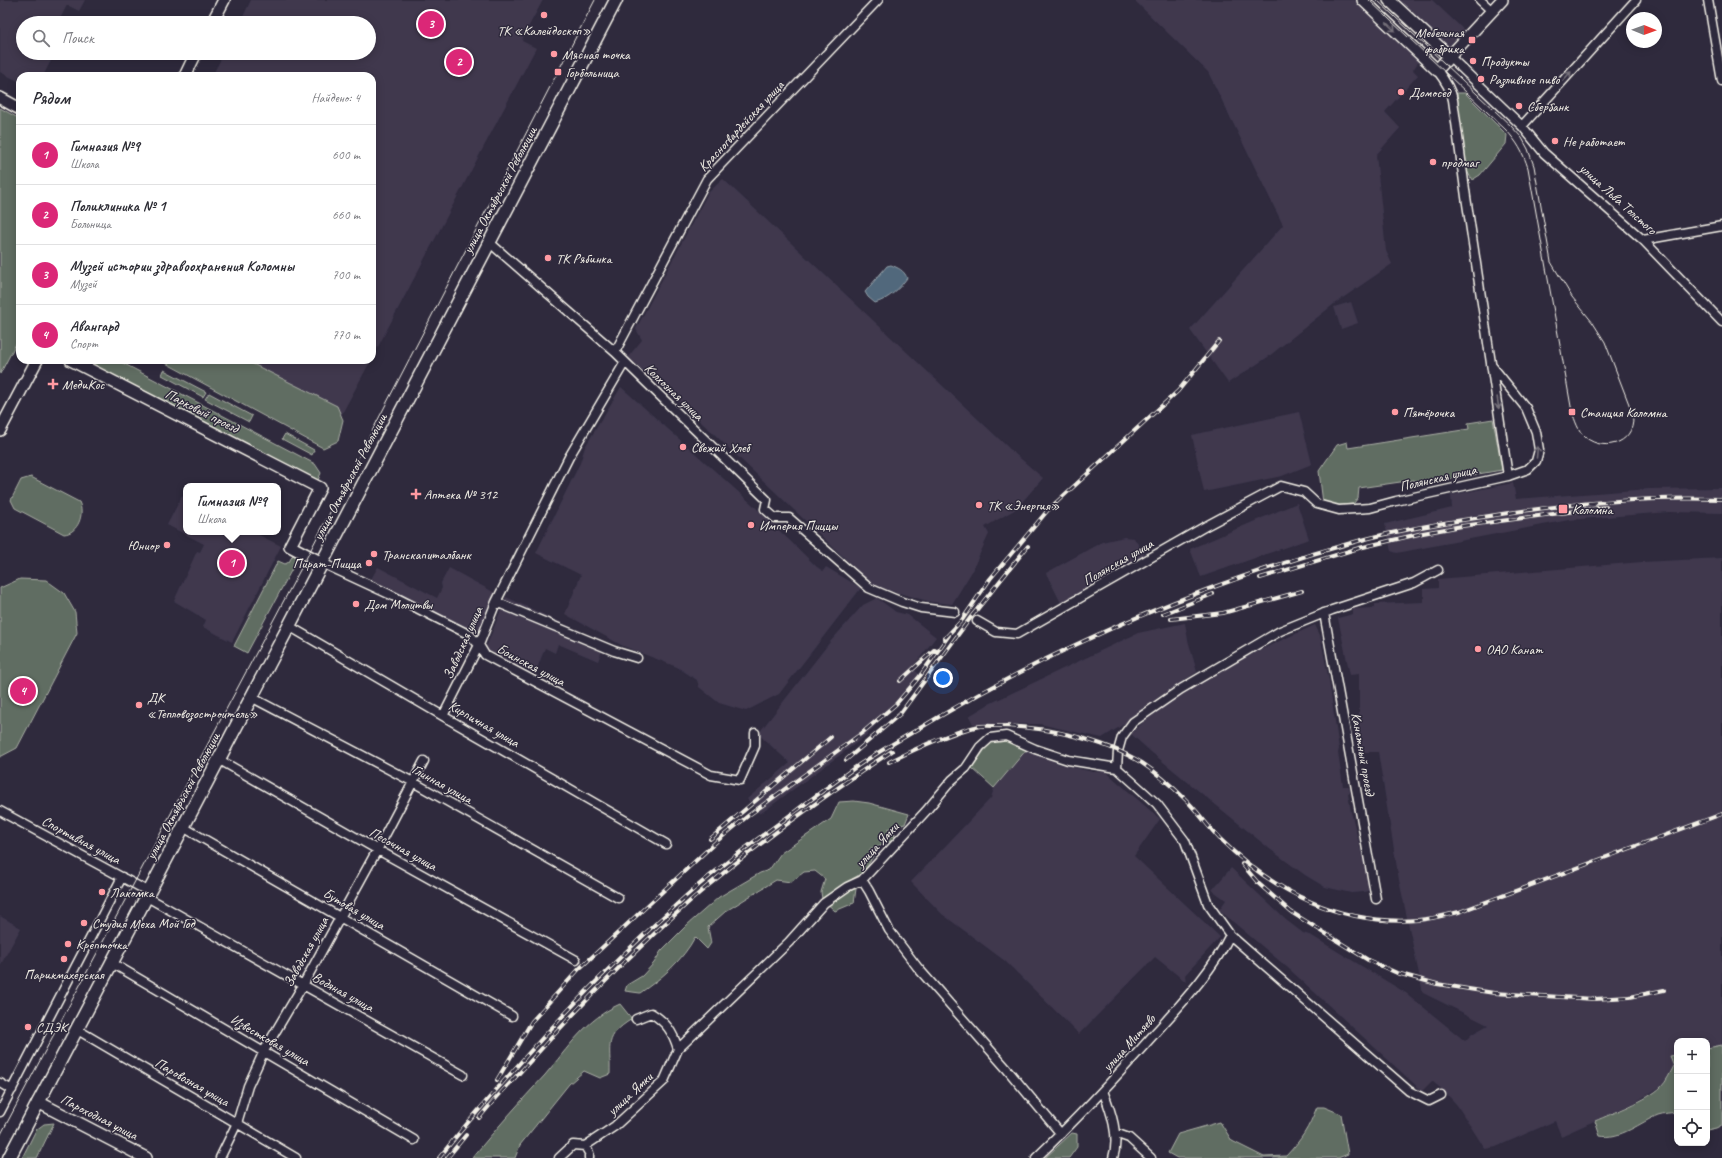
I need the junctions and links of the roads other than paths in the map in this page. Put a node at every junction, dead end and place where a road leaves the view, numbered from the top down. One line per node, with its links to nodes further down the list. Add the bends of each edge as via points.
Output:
1 (224, 0): 11 (street)
2 (616, 0): 22 (main road, улица Октябрьской Революции)
3 (878, 0): 24 (street, Красногвардейская улица, via 707,179)
4 (1363, 0): 14 (street, one-way to 14)
5 (1389, 0): 12 (street, улица Льва Толстого)
6 (1480, 0): 10 (street)
7 (1502, 0): 10 (street)
8 (1636, 0): 19 (street, one-way to 8)
9 (1708, 0): 16 (street)
10 (1492, 11): 12 (street)
11 (216, 16)
12 (1449, 56): 14 (street); 19 (street, улица Льва Толстого)
13 (192, 60): 15 (street)
14 (1437, 70): 28 (street, via 1452,93)
15 (186, 72)
16 (1722, 81)
17 (0, 98): 18 (street)
18 (16, 107)
19 (1522, 126): 21 (street, улица Льва Толстого, via 1544,153)
20 (1722, 226): 21 (street)
21 (1642, 240): 23 (street, улица Льва Толстого)
22 (490, 242): 24 (street, Колхозная улица); 31 (main road, улица Октябрьской Революции)
23 (1722, 322)
24 (615, 352): 25 (street, Колхозная улица)
25 (625, 362): 33 (street, Заводская улица, via 569,457); 34 (street, Колхозная улица, via 768,500 765,509 775,518 789,518 869,588 915,606)
26 (35, 364): 29 (street)
27 (79, 364): 31 (street, Парковый проезд, via 320,488 290,546)
28 (1492, 366): 30 (street, one-way to 30); 30 (street, Полянская улица, one-way to 28, via 1528,469 1536,461 1536,432 1526,408)
29 (0, 430)
30 (1508, 476): 36 (street, Полянская улица, via 1353,510 1339,510 1317,504 1304,492 1281,486 1204,526 1017,634 996,632)
31 (322, 563): 37 (main road, улица Октябрьской Революции); 38 (street, Боинская улица, via 470,635)
32 (1438, 570): 35 (street, via 1414,584)
33 (496, 602): 38 (street, Заводская улица); 39 (street)
34 (954, 612)
35 (1324, 613): 45 (street, via 1280,631 1181,689 1133,722 1122,737); 55 (street, Канатный проезд)
36 (977, 621)
37 (290, 626): 40 (main road, улица Октябрьской Революции); 41 (street, Кирпичная улица)
38 (479, 645): 41 (street, Заводская улица); 42 (street, Боинская улица, via 484,655 711,775 740,780 755,746)
39 (637, 658)
40 (251, 697): 43 (main road, улица Октябрьской Революции); 46 (street, Глинная улица)
41 (443, 716): 49 (street, Кирпичная улица)
42 (755, 733)
43 (218, 759): 48 (main road, улица Октябрьской Революции); 50 (street, Песочная улица)
44 (424, 761): 46 (street, Заводская улица)
45 (1117, 768): 52 (street, улица Ямки, via 1068,760 1006,736 990,738 980,747 966,768 952,780); 57 (street, via 1157,804 1185,841 1208,904)
46 (413, 782): 50 (street, Заводская улица); 54 (street, Глинная улица)
47 (1, 814): 51 (street, Спортивная улица)
48 (183, 827): 53 (main road, улица Октябрьской Революции); 56 (street, Бутовая улица)
49 (666, 844)
50 (378, 850): 56 (street, Заводская улица); 58 (street, Песочная улица)
51 (122, 878): 53 (street, Спортивная улица); 68 (street)
52 (862, 880): 64 (street, улица Ямки, via 847,887 824,904 789,942); 75 (street, via 889,930 918,968)
53 (148, 895): 59 (main road, улица Октябрьской Революции); 60 (street, Водяная улица)
54 (618, 898)
55 (1376, 899)
56 (341, 916): 60 (street, Заводская улица); 61 (street, Бутовая улица)
57 (1230, 935): 69 (street, улица Митяево, via 1184,1001); 70 (street, via 1409,1090 1428,1101)
58 (576, 960)
59 (112, 963): 63 (main road, улица Октябрьской Революции); 65 (street, Известковая улица)
60 (303, 985): 65 (street, Заводская улица); 66 (street, Водяная улица)
61 (512, 1016)
62 (636, 1019): 64 (street, via 651,1013 660,1018 668,1026)
63 (76, 1029): 71 (main road, улица Октябрьской Революции); 73 (street, Паровозная улица)
64 (678, 1049): 77 (street, улица Ямки, via 664,1081 615,1126)
65 (264, 1051): 73 (street, Заводская улица, via 248,1086); 76 (street, Известковая улица)
66 (463, 1075)
67 (0, 1083): 68 (street)
68 (12, 1090): 72 (street)
69 (1103, 1091): 74 (street); 75 (street, улица Митяево)
70 (1441, 1096)
71 (38, 1102): 78 (main road, улица Октябрьской Революции); 79 (street, Пароходная улица)
72 (0, 1112)
73 (237, 1123): 80 (street, Заводская улица); 81 (street, Паровозная улица)
74 (1115, 1133): 85 (street); 86 (street, via 1129,1138)
75 (1061, 1134): 84 (street, улица Митяево)
76 (414, 1140)
77 (585, 1146): 82 (street, улица Ямки, via 573,1146); 83 (street)
78 (9, 1158)
79 (146, 1158)
80 (220, 1158)
81 (296, 1158)
82 (559, 1158)
83 (589, 1158)
84 (1036, 1158)
85 (1113, 1158)
86 (1151, 1158)

